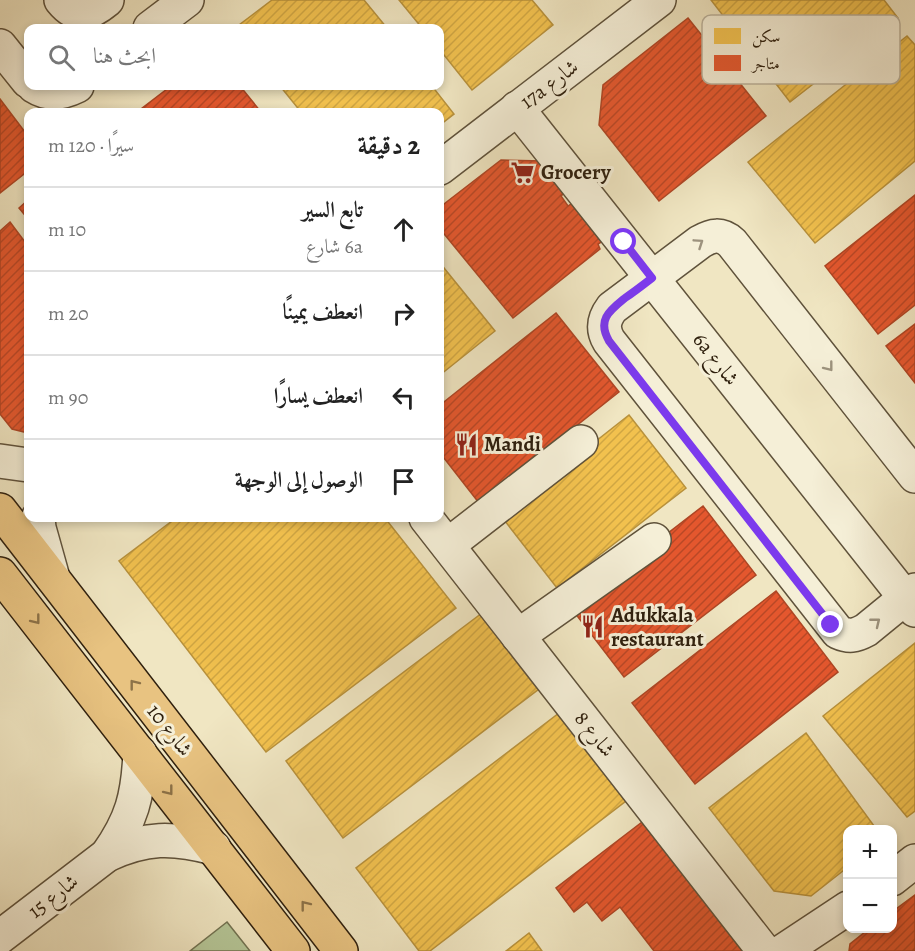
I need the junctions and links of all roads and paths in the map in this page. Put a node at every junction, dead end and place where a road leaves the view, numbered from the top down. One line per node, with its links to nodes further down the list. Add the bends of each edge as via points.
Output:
1 (61, 0): 2 (street, via 80,13 89,13)
2 (107, 0)
3 (187, 0): 5 (street)
4 (659, 0): 10 (street, 17a شارع)
5 (155, 24)
6 (0, 46): 7 (street)
7 (24, 76)
8 (45, 90): 9 (street)
9 (68, 90)
10 (517, 108): 11 (street, 17a شارع); 12 (street, 6a شارع)
11 (444, 165)
12 (652, 278): 16 (street, one-way to 16, via 708,237 726,238); 24 (street, 6a شارع); 24 (street, one-way to 24, via 612,308 606,316 605,334 831,625 847,636 857,635)
13 (581, 442): 21 (street)
14 (0, 461): 15 (street)
15 (24, 464)
16 (915, 476)
17 (0, 510): 23 (main road, شارع 10)
18 (38, 522): 23 (street)
19 (429, 522): 21 (street, شارع 8)
20 (654, 540): 25 (street)
21 (448, 546): 25 (street, شارع 8)
22 (0, 574): 26 (main road, شارع 10, one-way to 26)
23 (53, 578): 35 (main road, شارع 10, one-way to 23)
24 (912, 600)
25 (518, 636): 36 (street, شارع 8)
26 (140, 753): 27 (main road, شارع 10, one-way to 27); 28 (street, شارع 15, via 135,799 128,820)
27 (214, 848): 28 (street, شارع 15, via 168,840 123,847); 34 (main road, شارع 10)
28 (107, 855): 33 (street, شارع 15)
29 (915, 861): 30 (street)
30 (897, 875)
31 (843, 911): 37 (street)
32 (843, 928): 38 (street)
33 (0, 937)
34 (293, 951)
35 (340, 951)
36 (764, 951)
37 (783, 951)
38 (814, 951)

